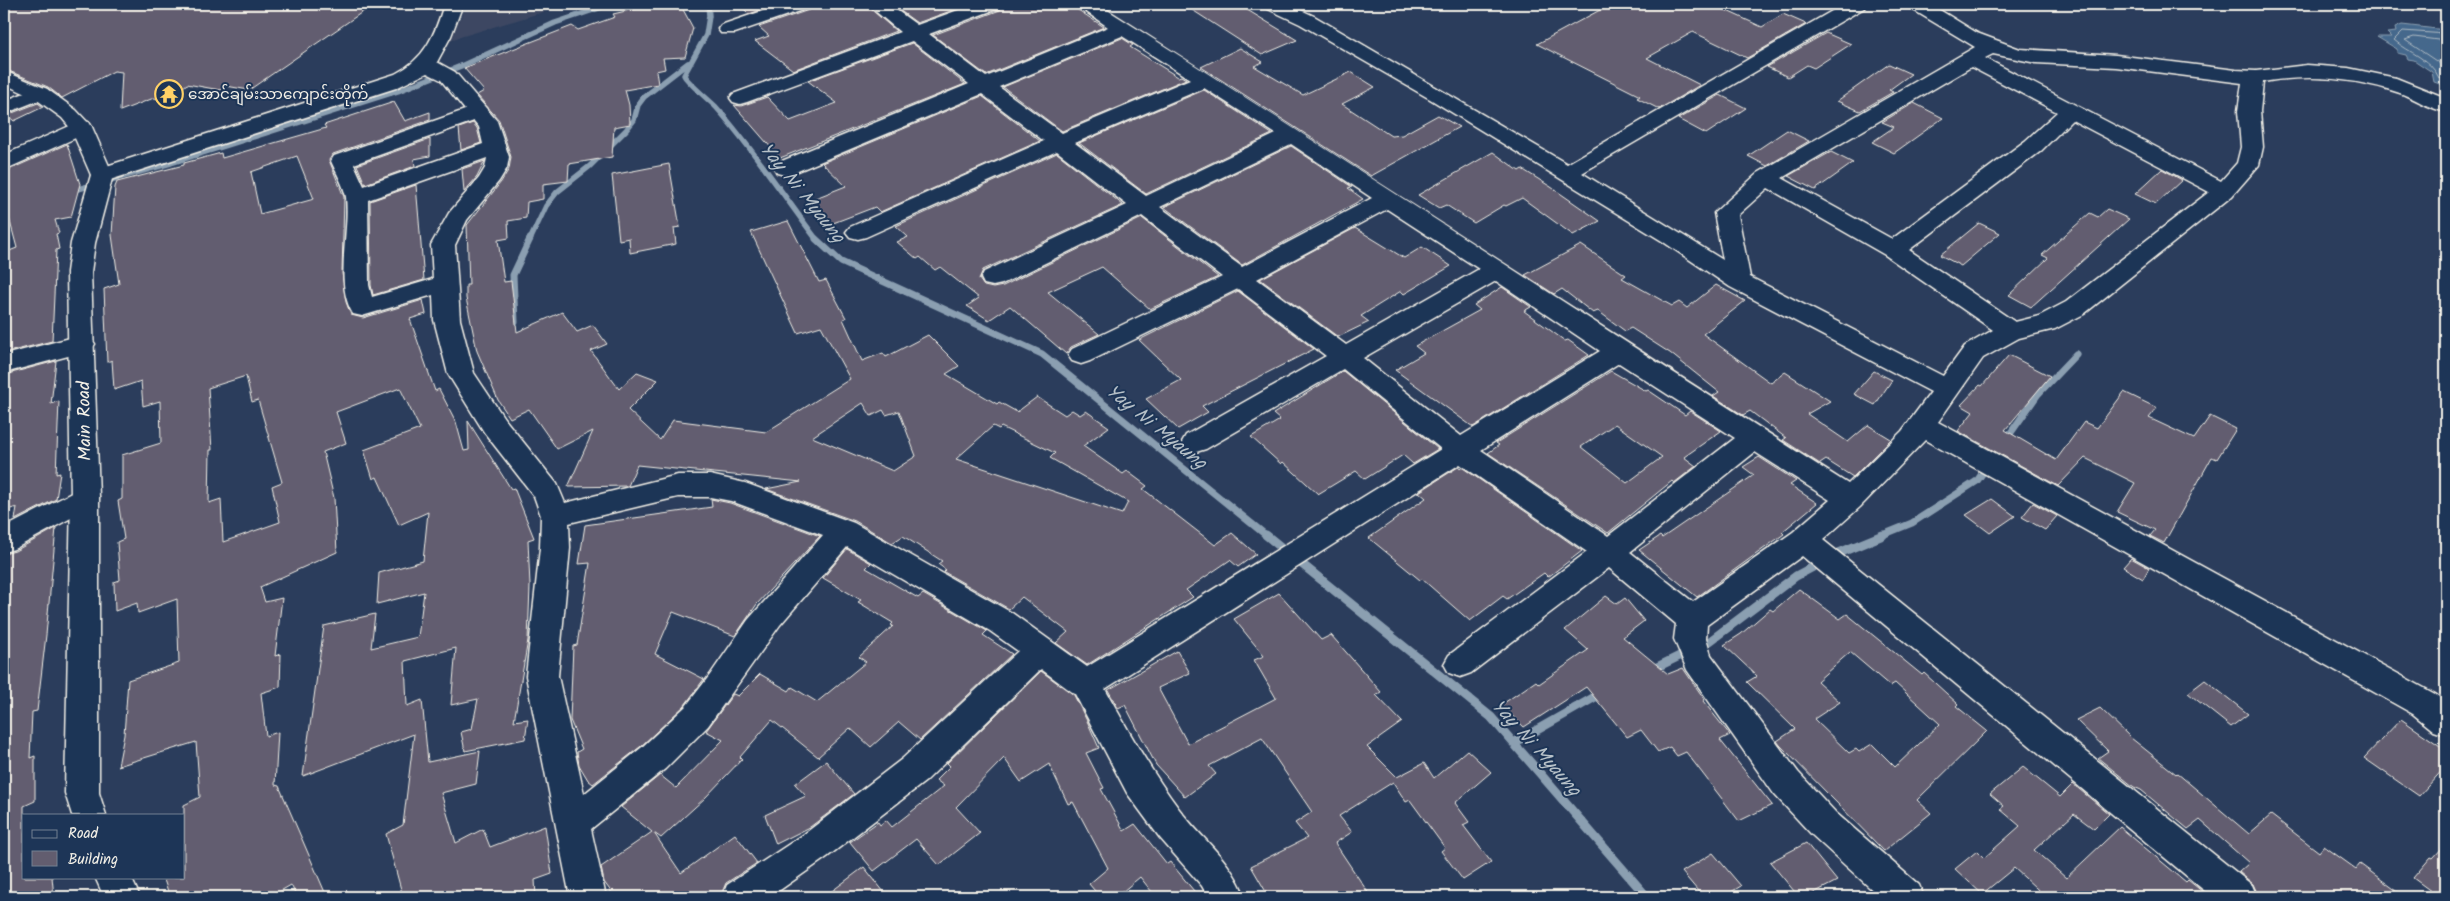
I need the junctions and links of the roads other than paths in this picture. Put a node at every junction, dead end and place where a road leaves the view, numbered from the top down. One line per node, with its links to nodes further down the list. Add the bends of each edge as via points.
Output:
1 (453, 4): 14 (street)
2 (801, 4): 10 (street)
3 (876, 4): 11 (street)
4 (992, 4): 11 (street)
5 (1085, 4): 9 (street)
6 (1274, 4): 31 (street, via 1437,95)
7 (1857, 4): 31 (street)
8 (1918, 4): 12 (street)
9 (1124, 28): 17 (street); 18 (street)
10 (728, 29)
11 (915, 33): 18 (street); 20 (street)
12 (1990, 47): 13 (street); 16 (street, via 2025,55 2115,61)
13 (1970, 58): 23 (street); 33 (street)
14 (438, 71): 24 (street); 32 (street)
15 (4, 77): 19 (street)
16 (2253, 77): 21 (street, via 2323,71 2357,76 2417,92); 34 (street, via 2249,111 2252,147 2248,164)
17 (1204, 81): 26 (street); 27 (street)
18 (982, 86): 27 (street); 30 (street)
19 (40, 93): 22 (street); 25 (street)
20 (740, 98)
21 (2446, 106)
22 (4, 108)
23 (2069, 112): 34 (street); 39 (street, via 2033,146)
24 (476, 113): 28 (street, via 489,126); 35 (street, via 342,161)
25 (81, 126): 29 (street); 32 (street)
26 (1292, 135): 36 (street); 37 (street)
27 (1059, 142): 37 (street); 38 (street)
28 (496, 147): 35 (street); 44 (street, via 496,168 457,218 443,245)
29 (4, 163)
30 (785, 168)
31 (1565, 174): 43 (street)
32 (102, 175): 46 (street, Main Road, via 83,243 79,272)
33 (1766, 178): 39 (street); 43 (street, via 1726,213)
34 (2224, 191): 45 (street, via 2075,308 2046,323)
35 (357, 196): 44 (street, via 357,285 362,308)
36 (1388, 199): 40 (street); 42 (street)
37 (1145, 206): 41 (street); 42 (street)
38 (858, 232)
39 (1893, 250): 45 (street)
40 (1496, 270): 47 (street); 49 (street)
41 (993, 278)
42 (1240, 278): 48 (street); 49 (street)
43 (1739, 281): 51 (street)
44 (445, 283): 58 (street, via 447,320 461,374 494,425 547,492)
45 (2011, 331): 51 (street, via 1974,352)
46 (82, 344): 50 (street); 56 (street, Main Road)
47 (1619, 351): 53 (street); 55 (street)
48 (1081, 355)
49 (1346, 358): 54 (street); 55 (street)
50 (4, 364)
51 (1946, 389): 52 (street)
52 (1921, 426): 57 (street); 67 (street, via 2424,704)
53 (1755, 437): 57 (street); 62 (street)
54 (1196, 442)
55 (1460, 450): 62 (street); 66 (street)
56 (85, 497): 61 (street); 68 (street, Main Road, via 82,793)
57 (1850, 499): 60 (street)
58 (556, 516): 59 (street, via 678,486 710,486 735,491); 69 (street, via 542,676)
59 (844, 531): 64 (street, via 1001,622); 69 (street, via 794,585 698,716 651,760)
60 (1803, 540): 63 (street); 76 (street)
61 (4, 541)
62 (1609, 552): 63 (street); 65 (street)
63 (1692, 619): 75 (street, via 1690,639 1698,661 1786,783 1824,824)
64 (1039, 651): 66 (street); 73 (street, via 914,770 815,846)
65 (1460, 664)
66 (1086, 684): 74 (street, via 1139,782 1172,827 1216,874)
67 (2446, 720)
68 (89, 814)
69 (573, 823): 72 (street)
70 (113, 878): 71 (street)
71 (122, 897)
72 (588, 897)
73 (740, 897)
74 (1227, 897)
75 (1906, 897)
76 (2239, 897)

